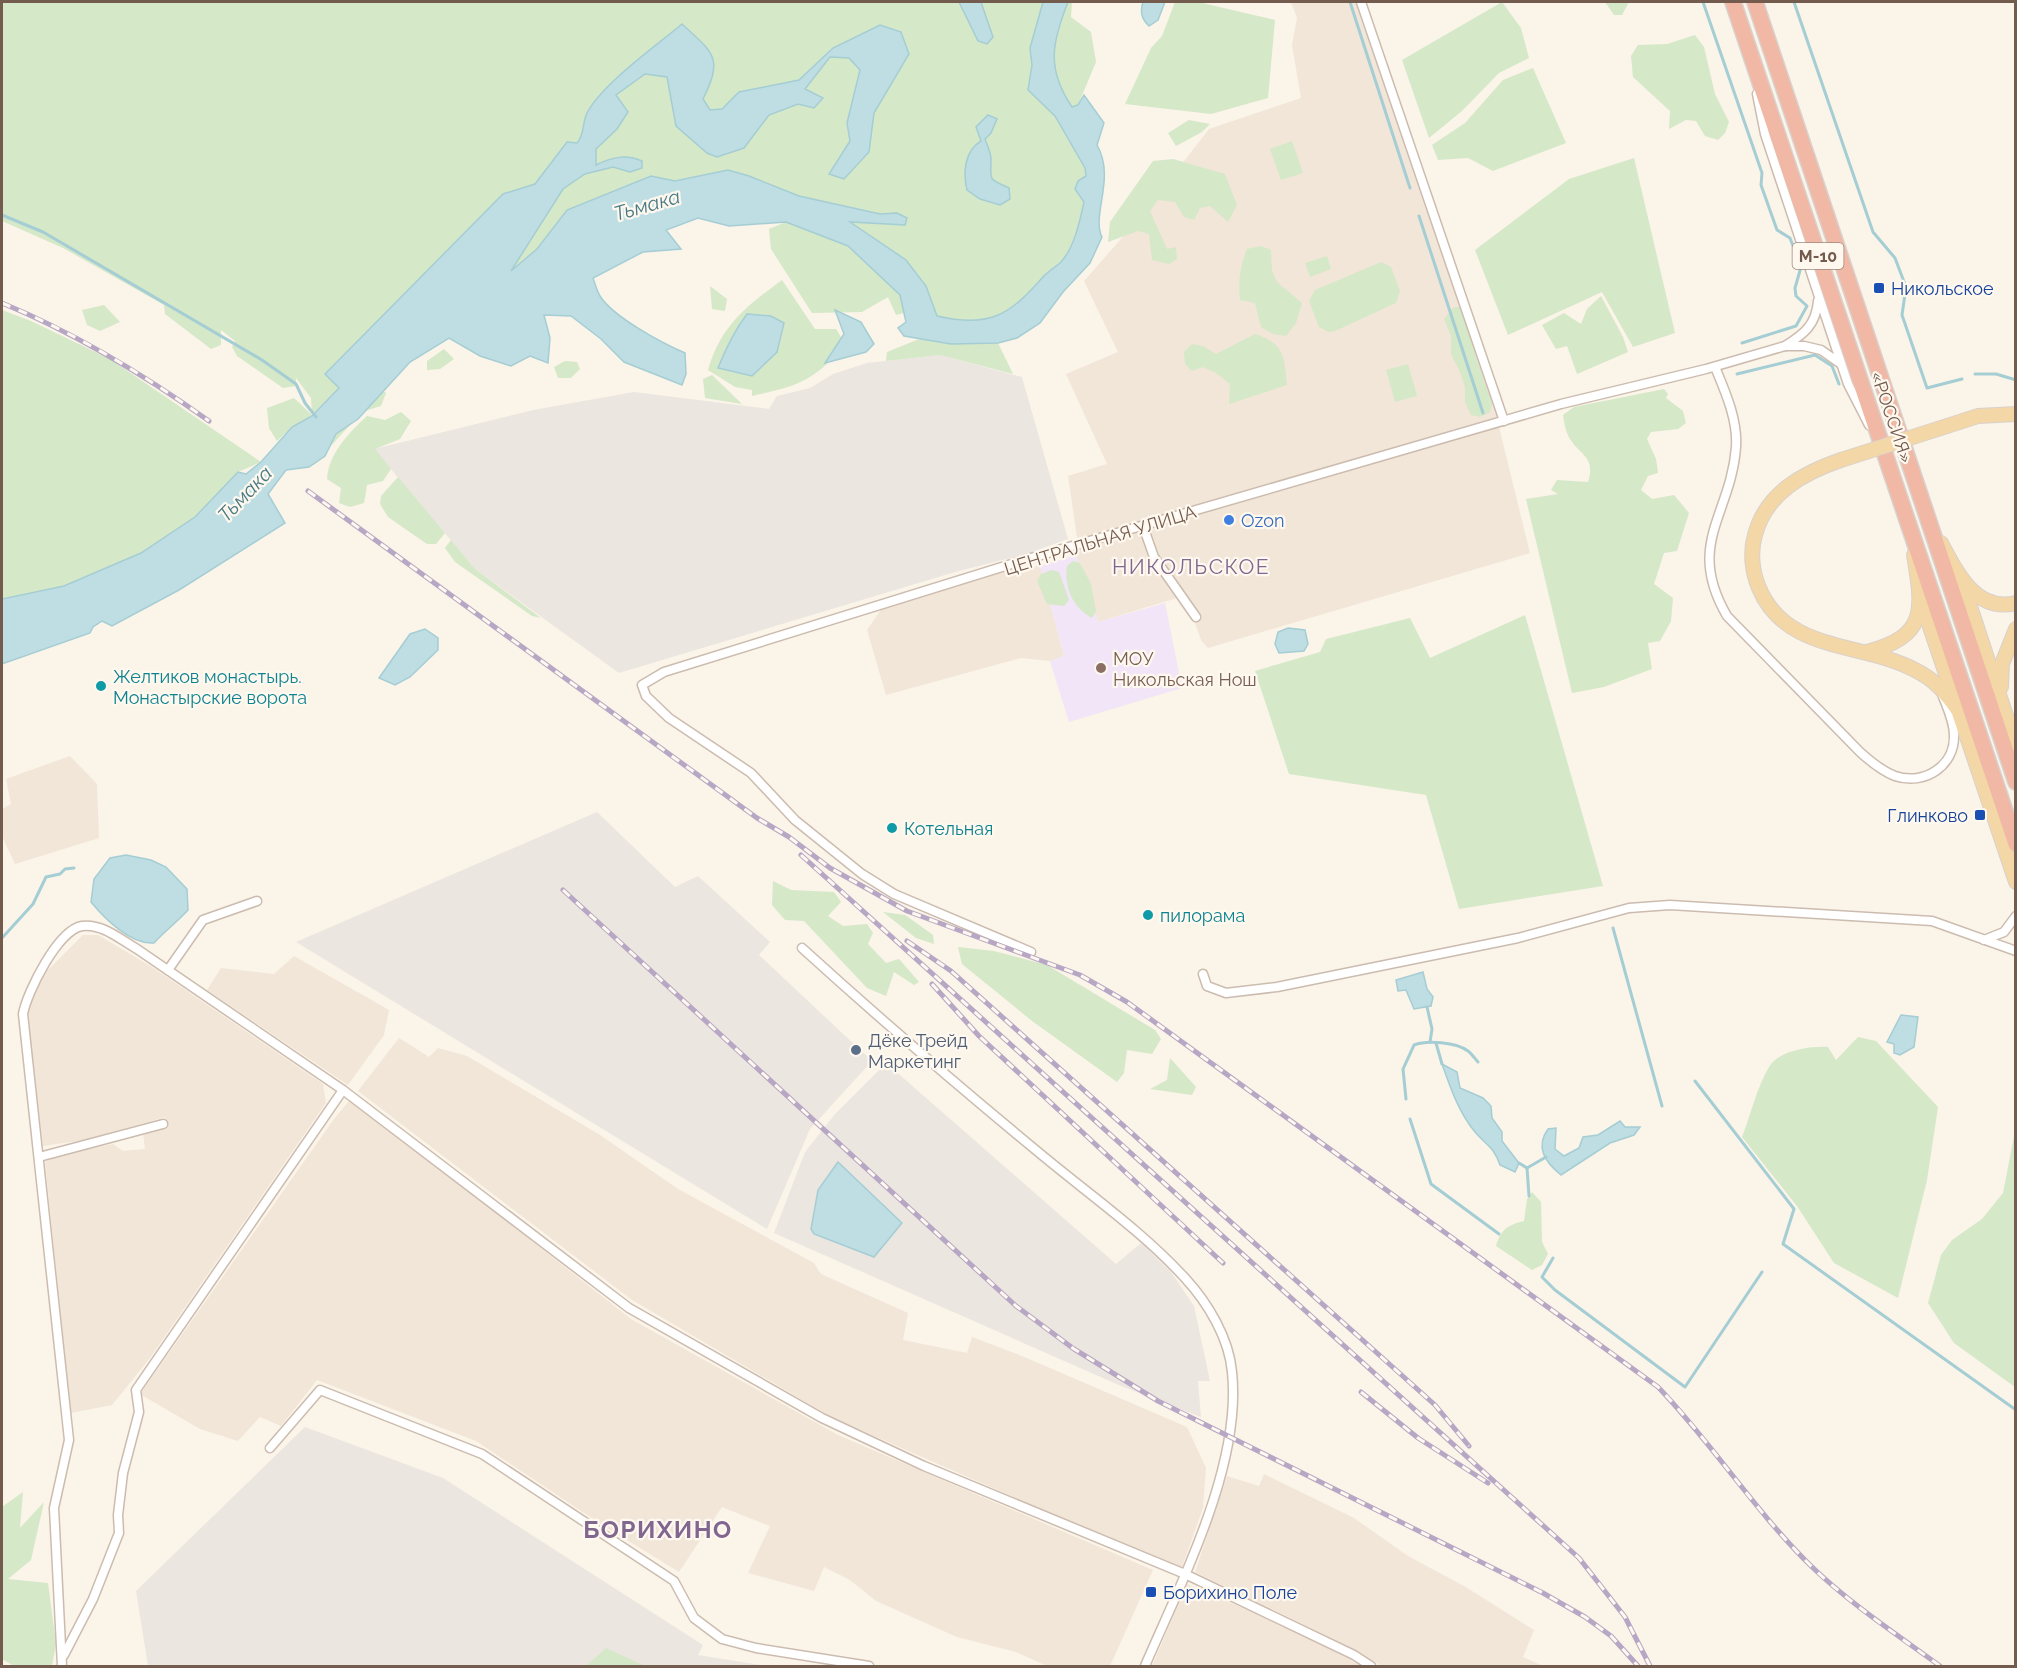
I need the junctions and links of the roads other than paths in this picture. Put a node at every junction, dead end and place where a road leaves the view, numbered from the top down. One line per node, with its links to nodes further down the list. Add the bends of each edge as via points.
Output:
1 (1361, 2): 10 (street)
2 (1733, 2): 4 (highway, «РОССИЯ» / М-10)
3 (1755, 2): 12 (highway, «РОССИЯ» / М-10)
4 (1749, 48): 5 (street, via 1765,134); 11 (highway, «РОССИЯ» / М-10)
5 (1819, 297): 6 (street, via 1816,317 1808,331); 7 (street)
6 (1785, 346): 7 (street, via 1821,350); 8 (street, ЦЕНТРАЛЬНАЯ УЛИЦА)
7 (1841, 364): 11 (street)
8 (1715, 367): 10 (street, ЦЕНТРАЛЬНАЯ УЛИЦА); 21 (street, via 1726,394 1736,440 1734,465 1709,546 1714,590 1727,616 1860,752 1897,777 1914,779 1934,773 1951,754 1954,734)
9 (2016, 414): 20 (main road, bridge, via 1992,413 1841,460 1800,477 1775,498 1755,533 1753,567 1768,605 1790,627 1817,640)
10 (1504, 421): 14 (street, ЦЕНТРАЛЬНАЯ УЛИЦА)
11 (1888, 463): 13 (highway, «РОССИЯ» / М-10)
12 (1926, 513): 15 (main road); 25 (highway, «РОССИЯ» / М-10)
13 (1908, 524): 16 (main road); 26 (highway, «РОССИЯ» / М-10)
14 (1143, 525): 18 (street, via 1154,557); 32 (street, ЦЕНТРАЛЬНАЯ УЛИЦА, via 664,672 642,686 646,696 669,718 751,773 795,820 862,874 894,894)
15 (1961, 579): 17 (main road, via 1986,601 1997,605); 22 (main road)
16 (1920, 597): 20 (main road, via 1916,618 1905,637); 23 (main road)
17 (2016, 603)
18 (1196, 616)
19 (2016, 629): 22 (main road, via 2002,664)
20 (1867, 652): 21 (main road, via 1911,667)
21 (1939, 686): 23 (main road)
22 (2001, 701): 24 (main road)
23 (1958, 710): 27 (main road)
24 (2016, 746)
25 (2016, 782)
26 (2016, 844)
27 (2016, 882)
28 (256, 901): 34 (street, via 203,920)
29 (2016, 916): 30 (street, via 2004,932)
30 (1980, 940): 33 (street); 35 (street, via 1932,921 1670,905 1629,908 1509,940 1277,987 1226,993 1207,986)
31 (802, 948): 40 (street, via 897,1034 1132,1228 1202,1299 1227,1346 1233,1372 1233,1419 1214,1494)
32 (1031, 951)
33 (2016, 951)
34 (168, 970): 36 (street); 38 (street, via 94,926 71,930 51,954 25,1002 23,1014)
35 (1203, 974)
36 (343, 1090): 40 (street, via 629,1308 822,1418 924,1466); 41 (street, via 136,1390 139,1412 123,1473 119,1533 93,1599)
37 (163, 1124): 38 (street)
38 (39, 1156): 41 (street, via 69,1440 54,1508)
39 (270, 1448): 43 (street, via 320,1390 482,1454 674,1581 694,1618 722,1639)
40 (1185, 1574): 44 (street); 45 (street)
41 (64, 1656): 42 (street)
42 (62, 1666)
43 (869, 1666)
44 (1144, 1666)
45 (1371, 1666)

